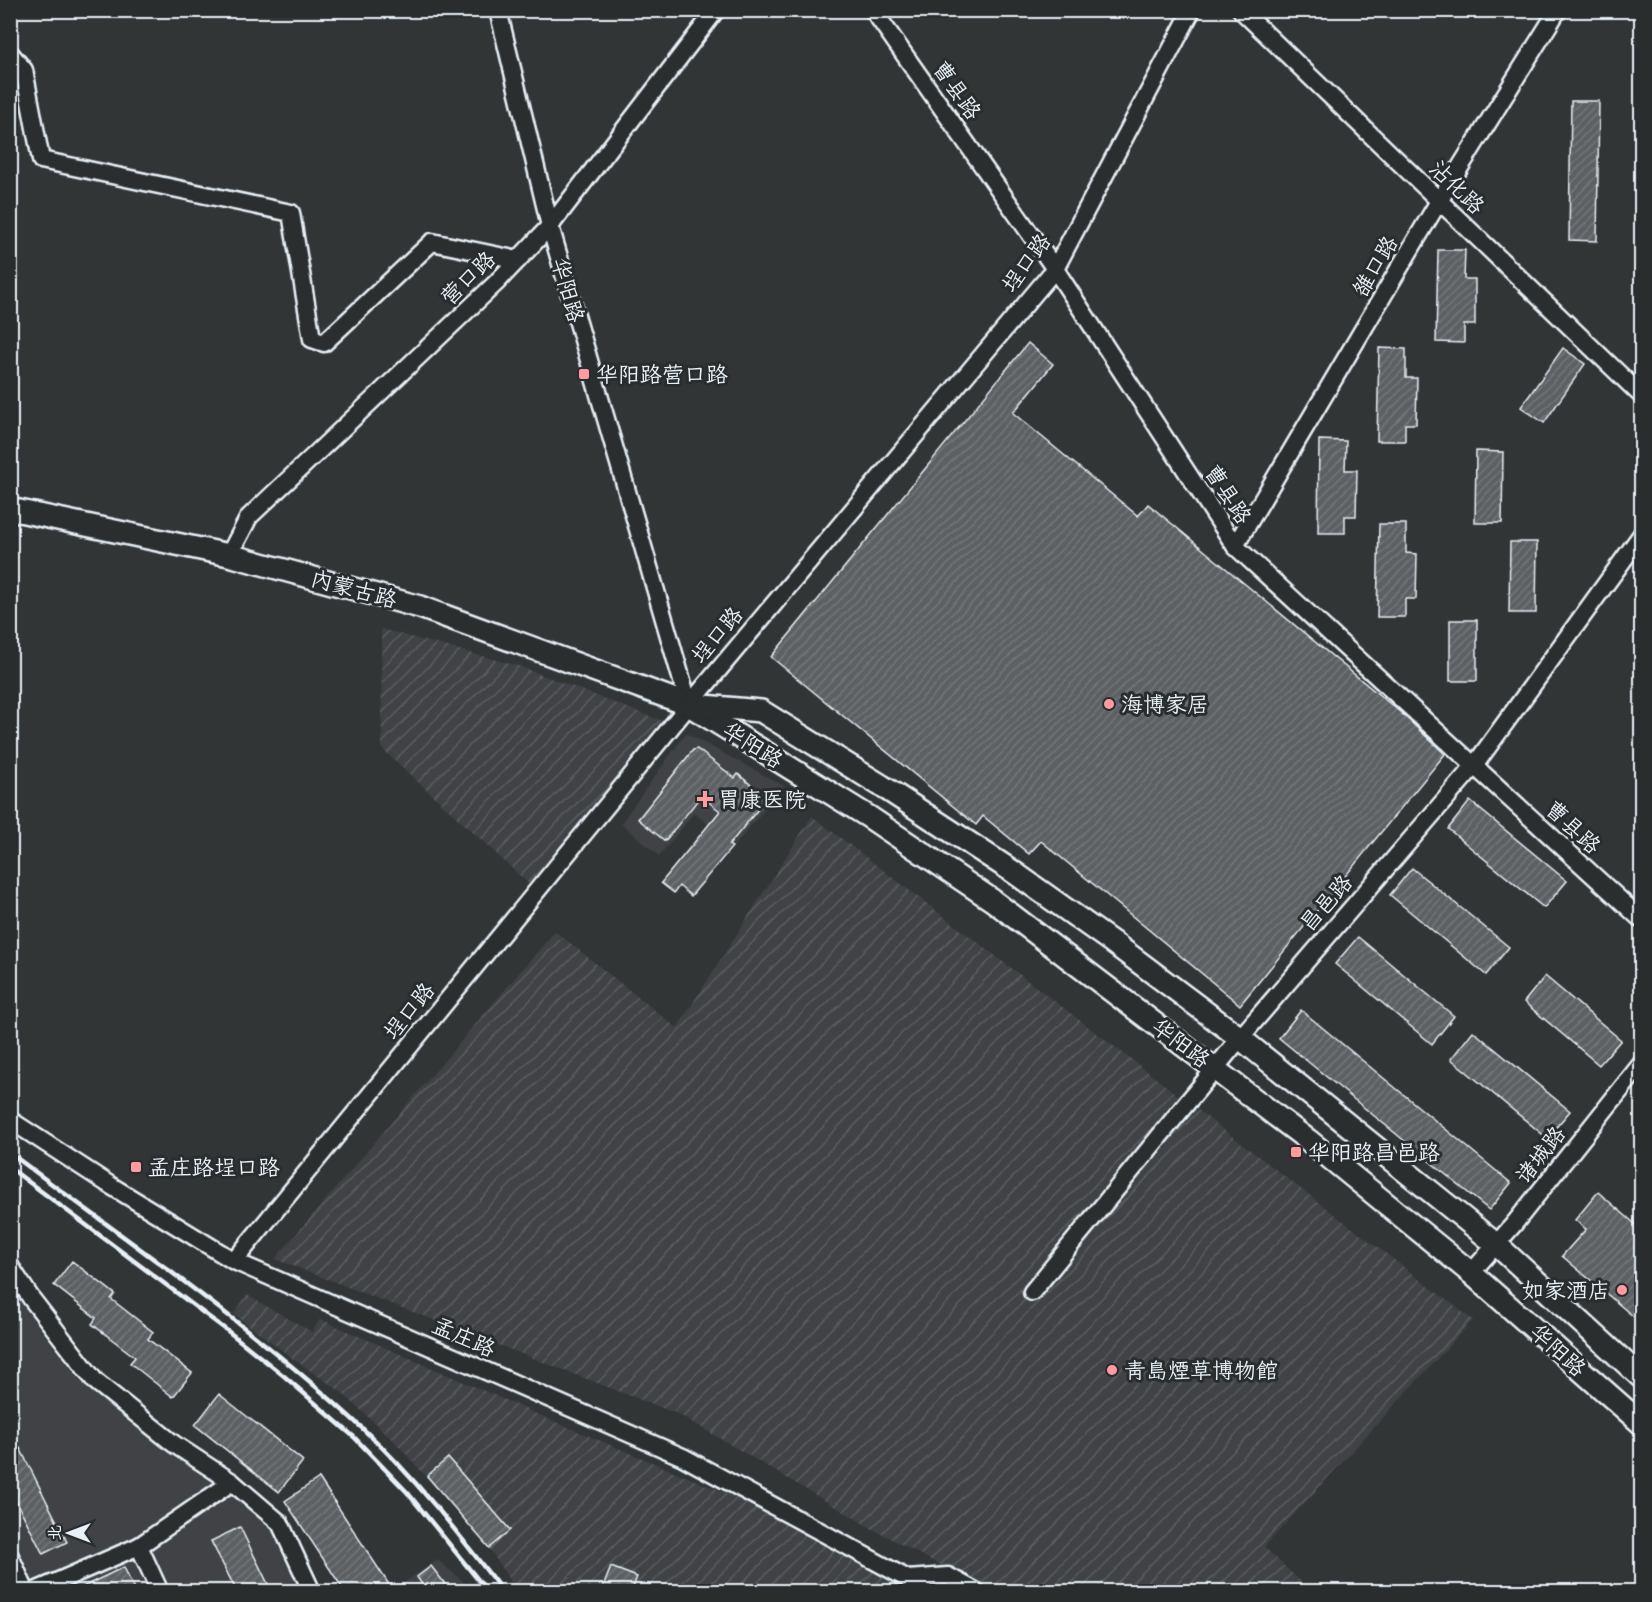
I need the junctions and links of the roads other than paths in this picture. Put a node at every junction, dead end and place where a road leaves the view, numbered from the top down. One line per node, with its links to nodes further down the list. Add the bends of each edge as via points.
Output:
1 (498, 10): 9 (street, 华阳路)
2 (716, 10): 9 (street, 营口路)
3 (873, 10): 11 (street, 曹县路)
4 (1191, 10): 11 (street, 埕口路)
5 (1241, 10): 8 (street, 沾化路)
6 (1558, 10): 8 (street, 雒口路)
7 (10, 53): 10 (street, via 24,70 41,160 291,213 312,339 324,343 432,242)
8 (1439, 201): 12 (street, 沾化路); 15 (street, 雒口路)
9 (550, 226): 10 (street, 营口路); 17 (street, 华阳路)
10 (518, 260): 16 (street, 营口路, via 249,517)
11 (1055, 269): 15 (street, 曹县路); 17 (street, 埕口路)
12 (1641, 396)
13 (10, 508): 16 (main road, 内蒙古路)
14 (1641, 534): 18 (street, 昌邑路)
15 (1235, 546): 18 (street, 曹县路)
16 (229, 555): 17 (main road, 内蒙古路, via 420,607)
17 (688, 705): 20 (main road, 华阳路, via 761,711 771,717 1012,871); 22 (main road, 华阳路, via 869,817 992,900); 25 (street, 埕口路)
18 (1474, 766): 19 (street, 曹县路); 20 (street, 昌邑路)
19 (1641, 920)
20 (1240, 1038): 22 (street, 昌邑路); 24 (main road, 华阳路)
21 (1641, 1062): 24 (street, 诸城路)
22 (1215, 1069): 27 (main road, 华阳路); 28 (street, 昌邑路)
23 (10, 1120): 25 (street, 孟庄路)
24 (1497, 1245): 27 (street, 诸城路); 29 (main road, 华阳路)
25 (234, 1261): 34 (street, 孟庄路, via 683,1457)
26 (10, 1266): 31 (street, via 95,1381 174,1444)
27 (1471, 1273): 30 (main road, 华阳路)
28 (1032, 1292)
29 (1641, 1378)
30 (1641, 1424)
31 (232, 1482): 32 (street); 38 (street, via 280,1523)
32 (139, 1546): 35 (street); 37 (street)
33 (10, 1556): 36 (street)
34 (908, 1579): 39 (street, 孟庄路); 40 (street, via 948,1576)
35 (35, 1591)
36 (26, 1592)
37 (160, 1592)
38 (312, 1592)
39 (925, 1592)
40 (977, 1592)

